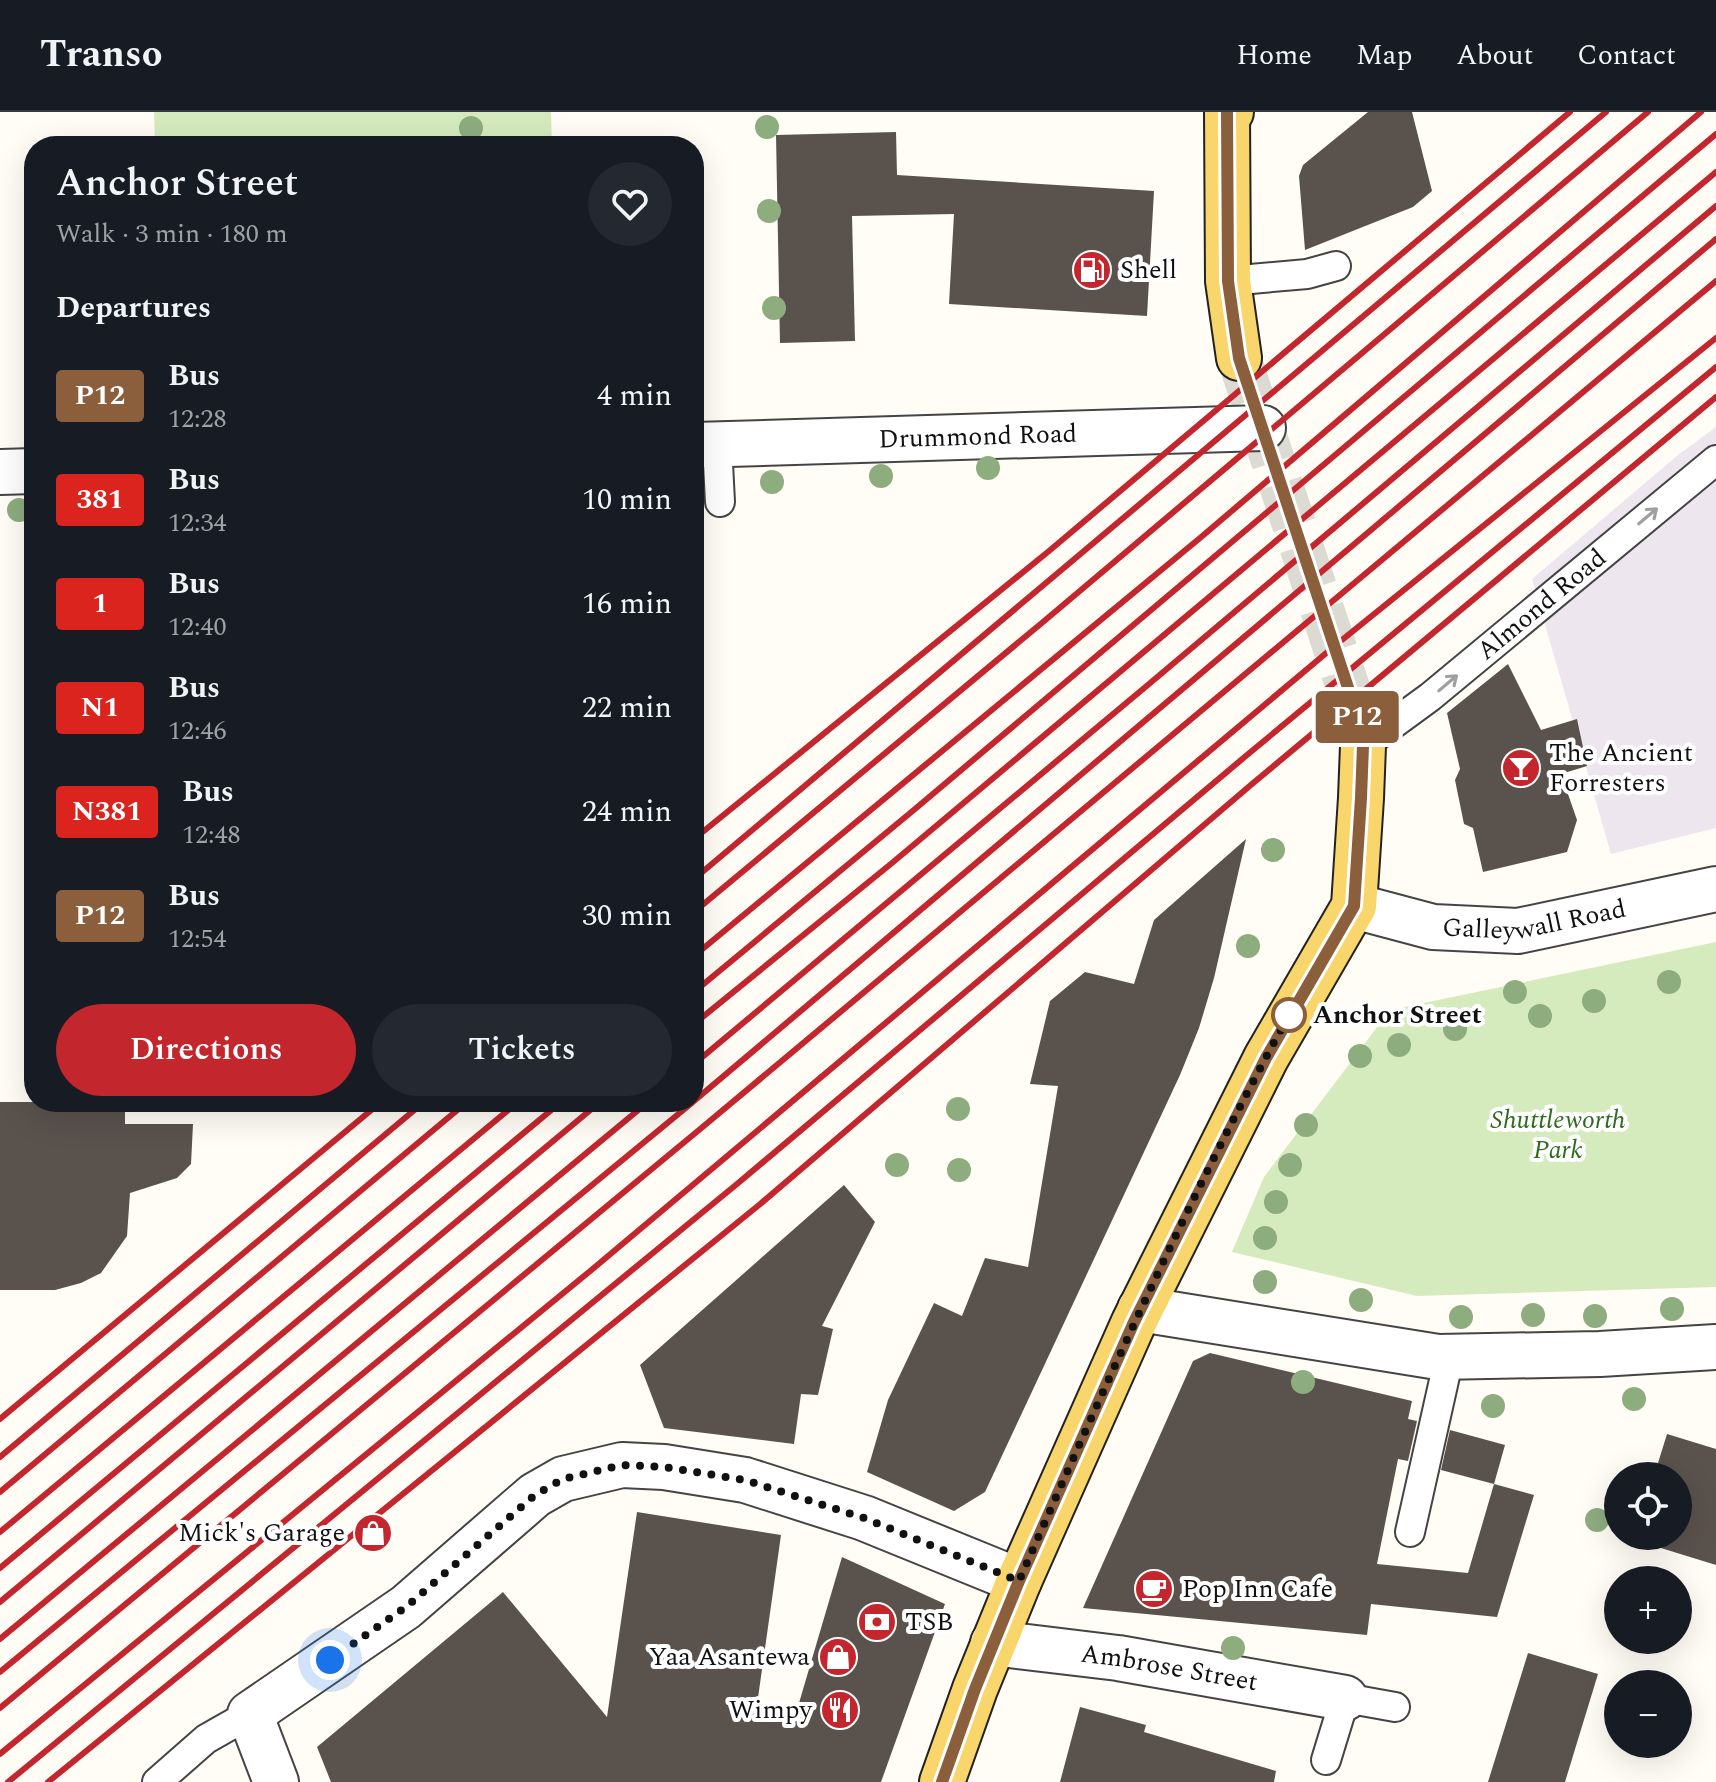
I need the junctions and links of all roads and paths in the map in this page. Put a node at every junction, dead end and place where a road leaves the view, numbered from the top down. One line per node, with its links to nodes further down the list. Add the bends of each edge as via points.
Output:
1 (1229, 112): 3 (main road)
2 (1336, 266): 3 (lane)
3 (1228, 281): 4 (main road)
4 (1239, 358)
5 (1263, 428): 6 (street, Drummond Road)
6 (706, 445): 10 (lane)
7 (1716, 460): 11 (lane, Almond Road, one-way to 7, via 1430,697)
8 (24, 471): 9 (street)
9 (0, 472)
10 (720, 502)
11 (1361, 735): 13 (main road)
12 (1716, 889): 13 (street, Galleywall Road, via 1518,931 1433,927)
13 (1354, 906): 14 (main road, via 1266,1058)
14 (1140, 1309): 16 (street); 18 (main road)
15 (1716, 1347): 16 (street)
16 (1449, 1358): 17 (lane)
17 (1410, 1532)
18 (1019, 1581): 19 (main road); 22 (street, via 864,1518 745,1480 622,1465 563,1479 535,1495 406,1607)
19 (993, 1643): 20 (street, Ambrose Street, via 1118,1658); 26 (main road)
20 (1345, 1698): 21 (lane); 23 (lane)
21 (1395, 1707)
22 (250, 1714): 24 (lane, via 206,1739); 25 (street)
23 (1326, 1760)
24 (157, 1782)
25 (276, 1782)
26 (942, 1782)

